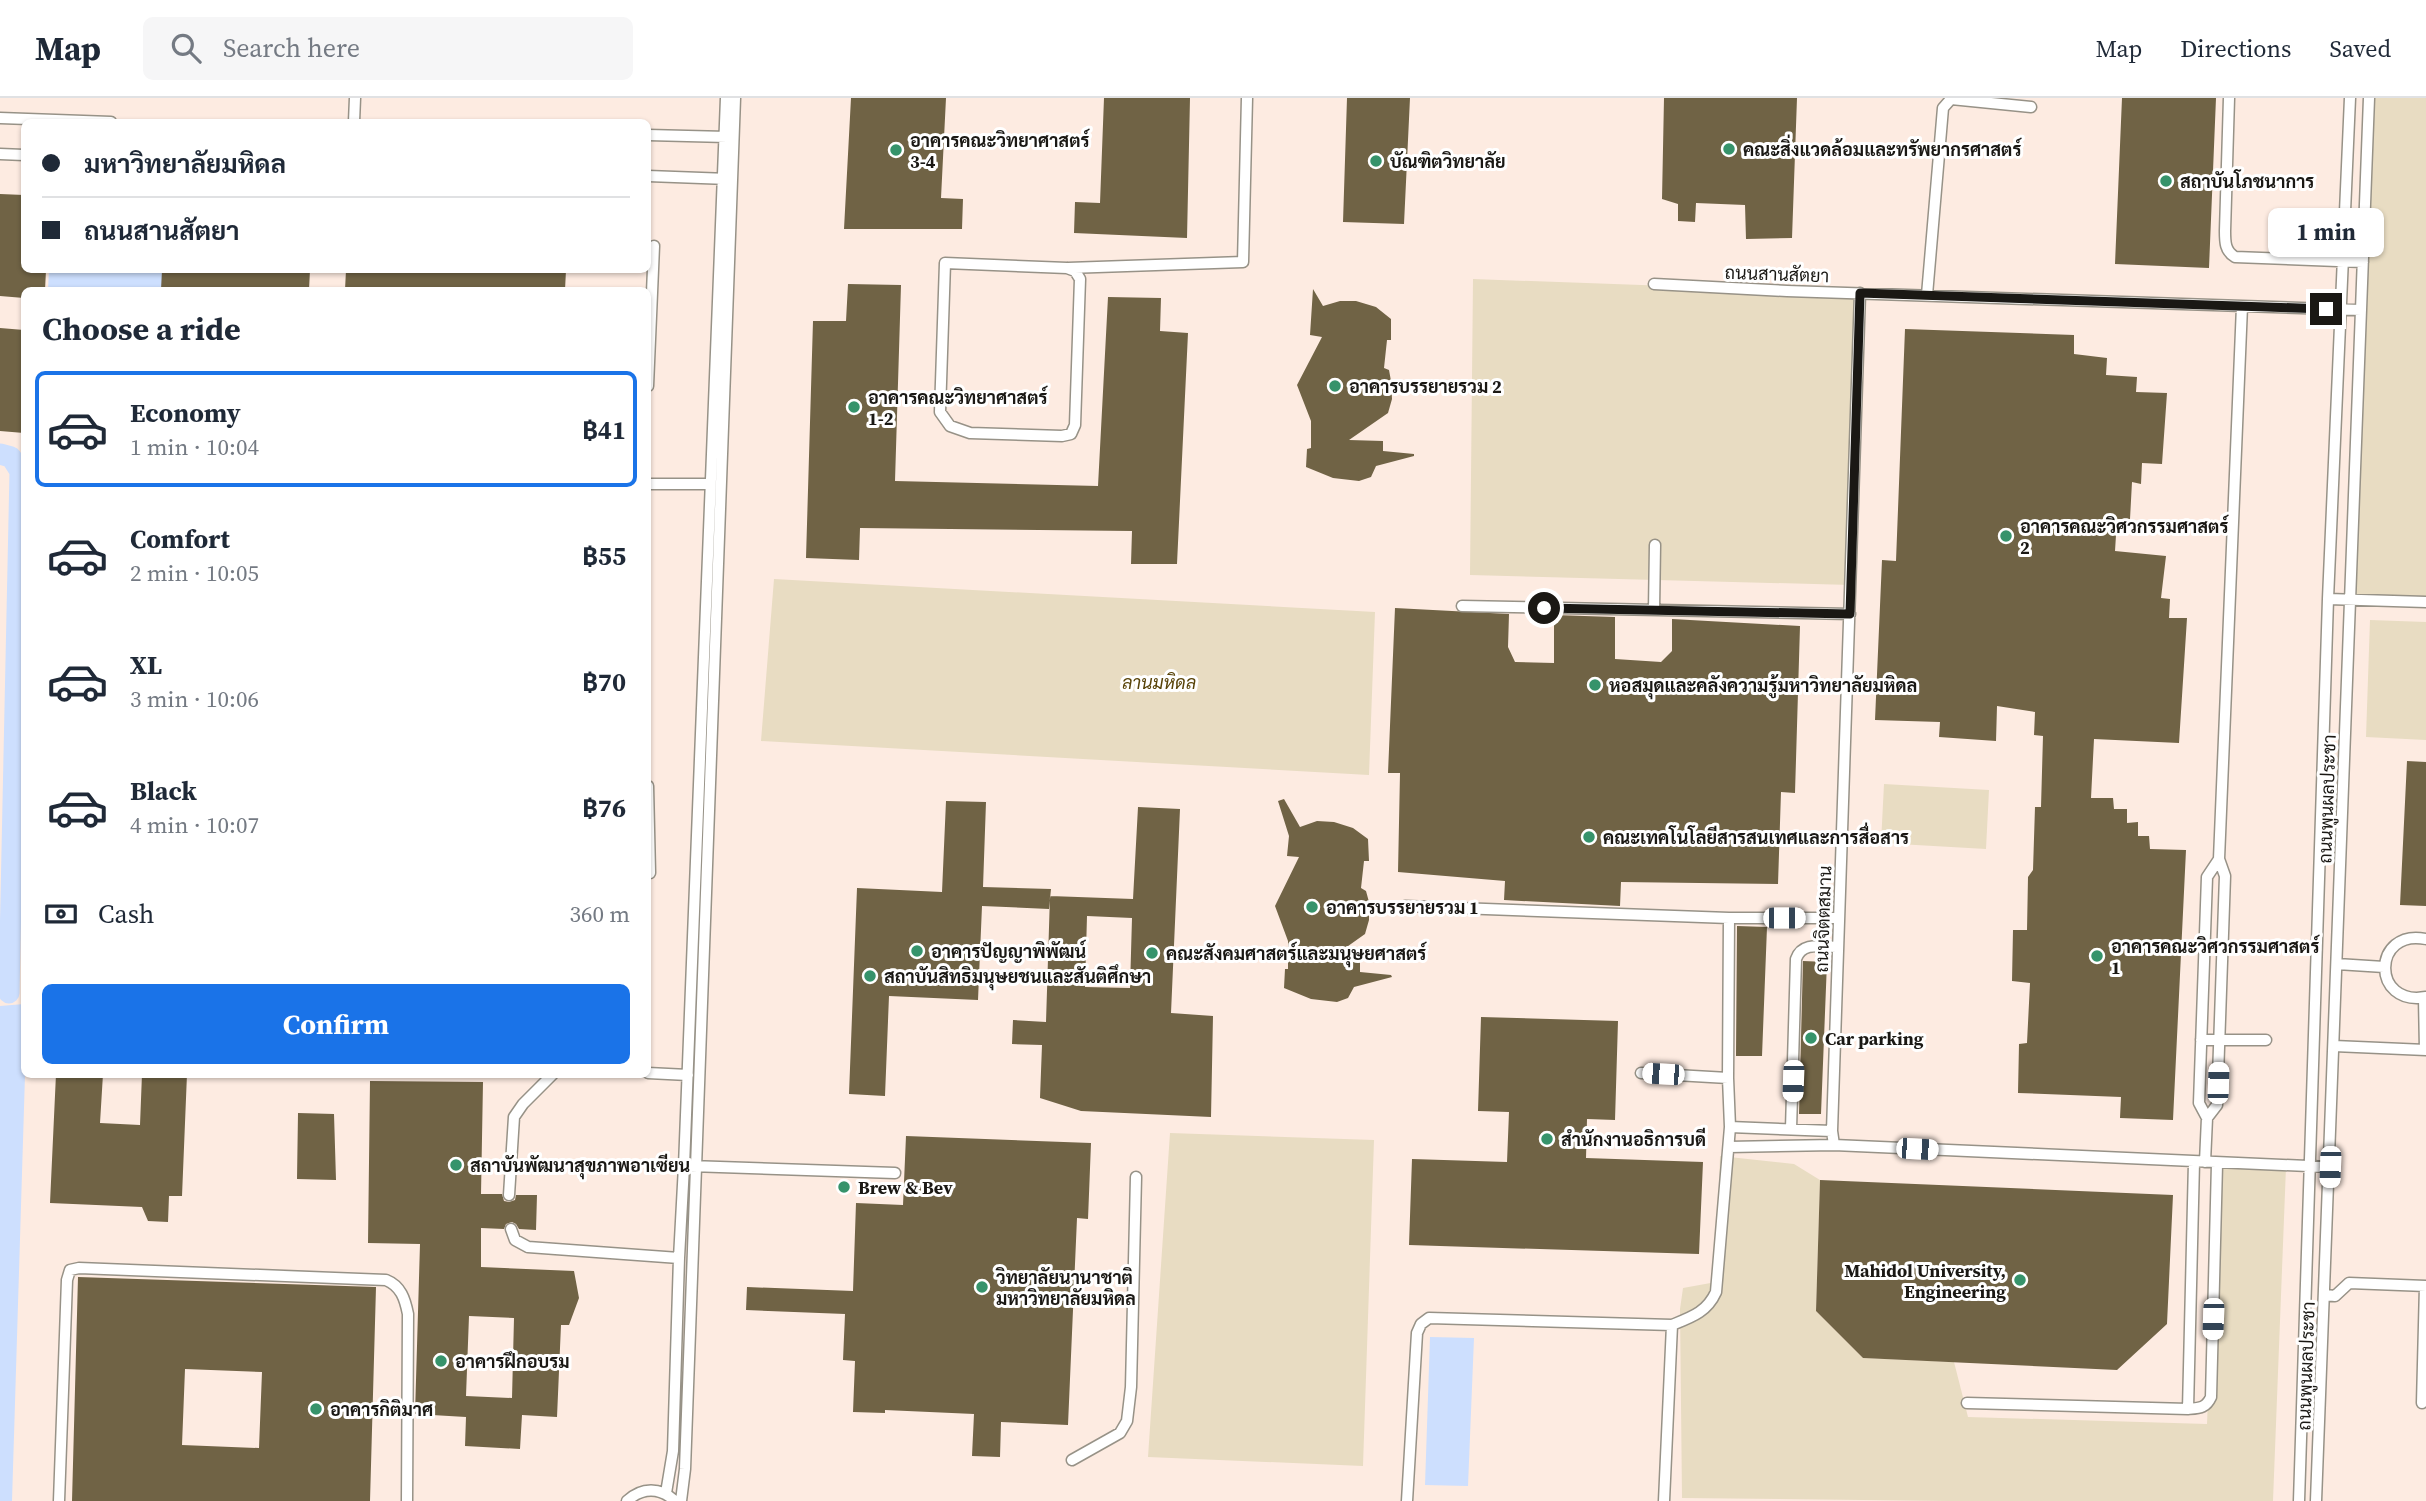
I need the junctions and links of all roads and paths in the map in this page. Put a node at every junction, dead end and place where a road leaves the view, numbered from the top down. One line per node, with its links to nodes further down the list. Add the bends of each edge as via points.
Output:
1 (355, 98): 11 (lane)
2 (726, 98): 13 (lane)
3 (735, 98): 13 (lane)
4 (1247, 98): 21 (lane, via 1243,262)
5 (2229, 98): 19 (lane, via 2228,251 2235,257)
6 (2350, 98): 19 (lane, ถนนพูนผลประชา)
7 (2369, 98): 20 (lane, ถนนพูนผลประชา)
8 (2031, 107): 24 (lane, via 1951,99 1943,108)
9 (0, 118): 10 (lane)
10 (28, 119)
11 (354, 119)
12 (651, 135): 13 (lane)
13 (729, 137): 17 (lane)
14 (0, 154): 15 (lane)
15 (21, 155)
16 (651, 176): 17 (lane)
17 (727, 179): 30 (lane); 67 (lane)
18 (654, 246): 28 (lane)
19 (2343, 261): 20 (lane); 26 (lane, ถนนพูนผลประชา)
20 (2363, 262): 27 (lane, ถนนพูนผลประชา)
21 (1067, 268): 21 (lane, via 1080,279 1071,434 970,433 950,426 940,412 945,263)
22 (1654, 284): 23 (lane, ถนนสานสัตยา)
23 (1860, 293): 24 (lane, ถนนสานสัตยา); 37 (lane, ถนนจิตตสมาน)
24 (1927, 295): 25 (lane, ถนนสานสัตยา)
25 (2242, 306): 26 (lane, ถนนสานสัตยา); 38 (lane)
26 (2341, 309): 27 (lane, ถนนสานสัตยา); 32 (lane, ถนนพูนผลประชา)
27 (2361, 310): 33 (lane, ถนนพูนผลประชา)
28 (651, 316)
29 (651, 484): 30 (lane)
30 (710, 484): 54 (lane)
31 (1655, 545): 36 (lane)
32 (2328, 599): 33 (lane); 68 (lane, ถนนพูนผลประชา)
33 (2349, 600): 34 (lane); 44 (lane, ถนนพูนผลประชา)
34 (2426, 602)
35 (1462, 606): 36 (lane)
36 (1654, 610): 37 (lane)
37 (1850, 614): 41 (lane, ถนนจิตตสมาน)
38 (2219, 859): 47 (lane, via 2225,876); 49 (lane, via 2207,877)
39 (1405, 906): 40 (lane)
40 (1730, 918): 41 (lane); 56 (lane)
41 (1839, 918): 43 (lane, ถนนจิตตสมาน)
42 (2426, 939): 45 (lane, via 2414,936 2399,941)
43 (1838, 947): 59 (lane, via 1807,947 1796,959); 60 (lane, ถนนจิตตสมาน)
44 (2337, 964): 45 (lane); 50 (lane, ถนนพูนผลประชา)
45 (2384, 967): 46 (lane, via 2389,986 2404,998)
46 (2425, 998): 51 (lane)
47 (2219, 1040): 48 (lane); 49 (lane); 57 (lane, via 2217,1105)
48 (2266, 1040)
49 (2201, 1041): 57 (lane, via 2199,1104)
50 (2334, 1046): 51 (lane); 69 (lane, ถนนพูนผลประชา)
51 (2426, 1050)
52 (651, 1073): 54 (lane)
53 (1641, 1073): 56 (lane)
54 (688, 1075): 66 (lane)
55 (549, 1078): 72 (lane, via 514,1117)
56 (1728, 1078): 58 (lane)
57 (2207, 1118): 64 (lane)
58 (1730, 1127): 59 (lane); 62 (lane)
59 (1791, 1129): 60 (lane)
60 (1832, 1131): 61 (lane, ถนนจิตตสมาน)
61 (1834, 1145): 62 (lane); 63 (lane)
62 (1728, 1147): 77 (lane, via 1716,1292 1710,1305)
63 (2194, 1162): 64 (lane); 80 (lane)
64 (2205, 1163): 65 (lane)
65 (2217, 1164): 68 (lane); 80 (lane, via 2211,1397 2202,1408)
66 (684, 1166): 67 (lane); 74 (lane)
67 (696, 1166): 70 (lane); 87 (lane)
68 (2310, 1167): 69 (lane); 90 (lane, ถนนพูนผลประชา)
69 (2330, 1167): 76 (lane, ถนนพูนผลประชา)
70 (895, 1173)
71 (1136, 1177): 81 (lane, via 1127,1421 1120,1433)
72 (509, 1195)
73 (511, 1229): 74 (lane, via 515,1240 528,1247)
74 (679, 1258): 82 (lane, via 673,1451)
75 (2425, 1286): 76 (lane, via 2349,1283 2335,1296); 79 (lane)
76 (2325, 1295): 91 (lane, ถนนพูนผลประชา)
77 (1672, 1325): 88 (lane, via 1429,1318 1417,1333); 89 (lane)
78 (1967, 1403): 80 (lane)
79 (2422, 1403)
80 (2188, 1409)
81 (1072, 1460)
82 (666, 1493): 85 (lane, via 646,1490); 86 (lane)
83 (60, 1501): 84 (lane, via 67,1280 70,1270 79,1268 394,1283 408,1314)
84 (407, 1501)
85 (627, 1501)
86 (675, 1501)
87 (681, 1501)
88 (1407, 1501)
89 (1664, 1501)
90 (2299, 1501)
91 (2316, 1501)

